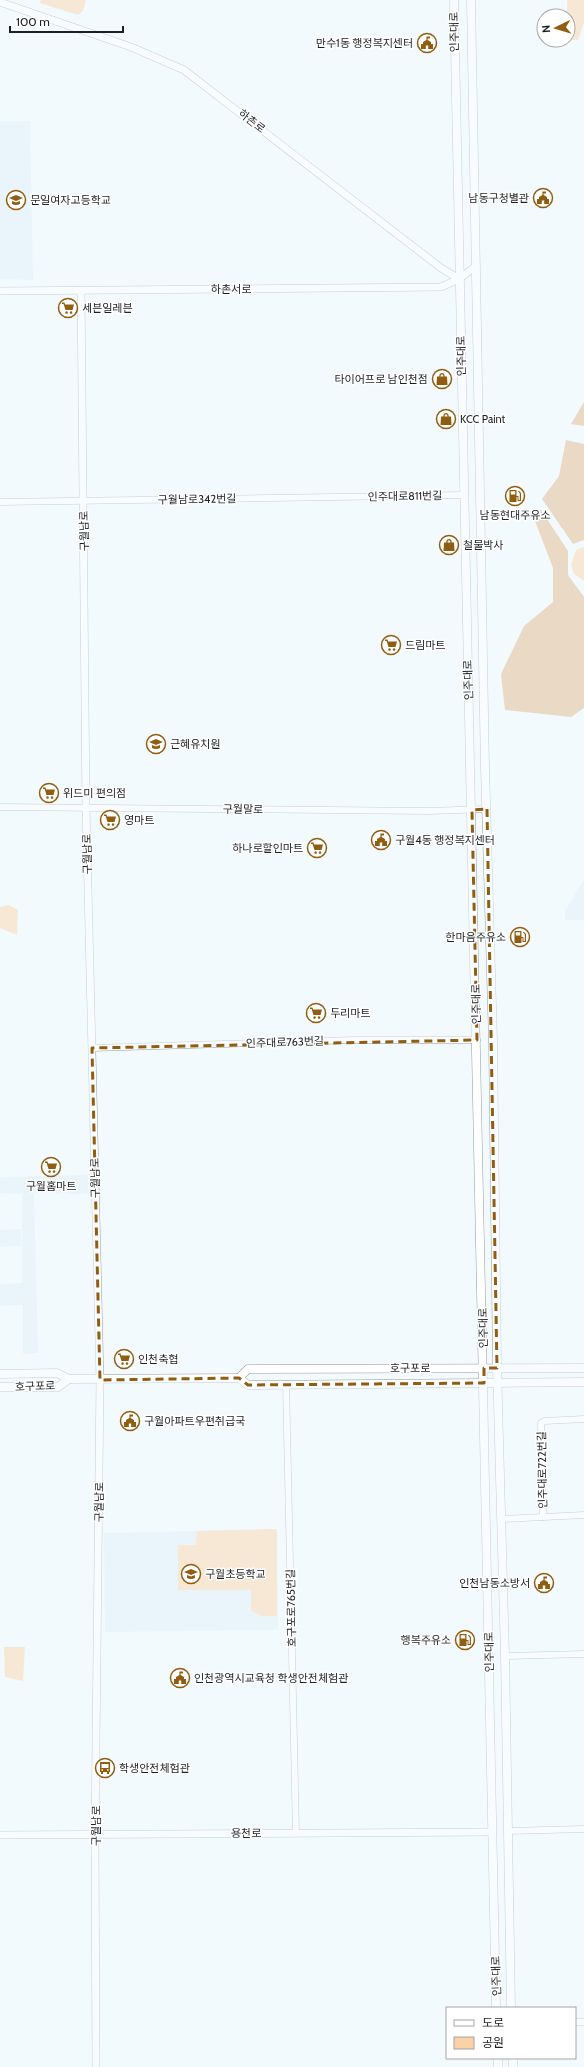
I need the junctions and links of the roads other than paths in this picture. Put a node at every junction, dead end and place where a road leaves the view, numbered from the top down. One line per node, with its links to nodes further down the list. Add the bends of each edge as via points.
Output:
1 (454, 0): 5 (main road, 인주대로)
2 (471, 0): 4 (main road, 인주대로)
3 (0, 2): 5 (street, 하촌로, via 131,47 184,70 204,83 409,245)
4 (476, 266): 5 (street); 14 (main road, 인주대로)
5 (459, 279): 6 (street, 하촌서로, via 441,287); 8 (main road, 인주대로)
6 (81, 290): 7 (street, 하촌서로); 10 (street, 구월남로)
7 (0, 291)
8 (463, 495): 9 (street, 인주대로811번길); 15 (main road, 인주대로)
9 (311, 497): 10 (street, 구월남로342번길)
10 (83, 500): 11 (street, 구월남로342번길); 13 (street, 구월남로)
11 (0, 502)
12 (0, 807): 13 (street, 구월말로)
13 (86, 807): 15 (street, 구월말로); 17 (street, 구월남로)
14 (487, 809): 15 (street, 구월말로); 19 (main road, 인주대로)
15 (472, 810): 16 (main road, 인주대로)
16 (477, 1040): 17 (street, 인주대로763번길, via 356,1040); 18 (main road, 인주대로)
17 (92, 1048): 24 (street, 구월남로)
18 (484, 1368): 19 (main road, 호구포로); 22 (main road, 호구포로, via 248,1370); 26 (main road, 인주대로)
19 (497, 1368): 20 (main road, 호구포로); 27 (main road, 인주대로)
20 (584, 1368)
21 (0, 1374): 23 (main road, 호구포로, via 57,1373)
22 (239, 1378): 24 (main road, 호구포로); 28 (main road, 호구포로, via 248,1384)
23 (69, 1379): 24 (main road, 호구포로); 29 (main road, 호구포로, via 58,1387)
24 (100, 1380): 40 (street, 구월남로)
25 (584, 1382): 27 (main road, 호구포로)
26 (484, 1383): 27 (main road, 호구포로); 28 (main road, 호구포로); 38 (main road, 인주대로)
27 (497, 1383): 33 (main road, 인주대로)
28 (286, 1384): 39 (street, 호구포로765번길)
29 (0, 1387)
30 (584, 1418): 32 (street, 인주대로722번길, via 541,1423)
31 (584, 1515): 32 (street, 인주대로722번길)
32 (543, 1516): 33 (street, 인주대로722번길)
33 (502, 1519): 35 (main road, 인주대로)
34 (584, 1654): 35 (street)
35 (505, 1656): 37 (main road, 인주대로)
36 (584, 1829): 37 (street)
37 (508, 1831): 43 (main road, 인주대로)
38 (491, 1832): 39 (street, 용천로); 42 (main road, 인주대로)
39 (296, 1833): 40 (street, 용천로)
40 (95, 1834): 41 (street, 용천로); 44 (street, 구월남로)
41 (0, 1835)
42 (496, 2007)
43 (511, 2007)
44 (96, 2067)

